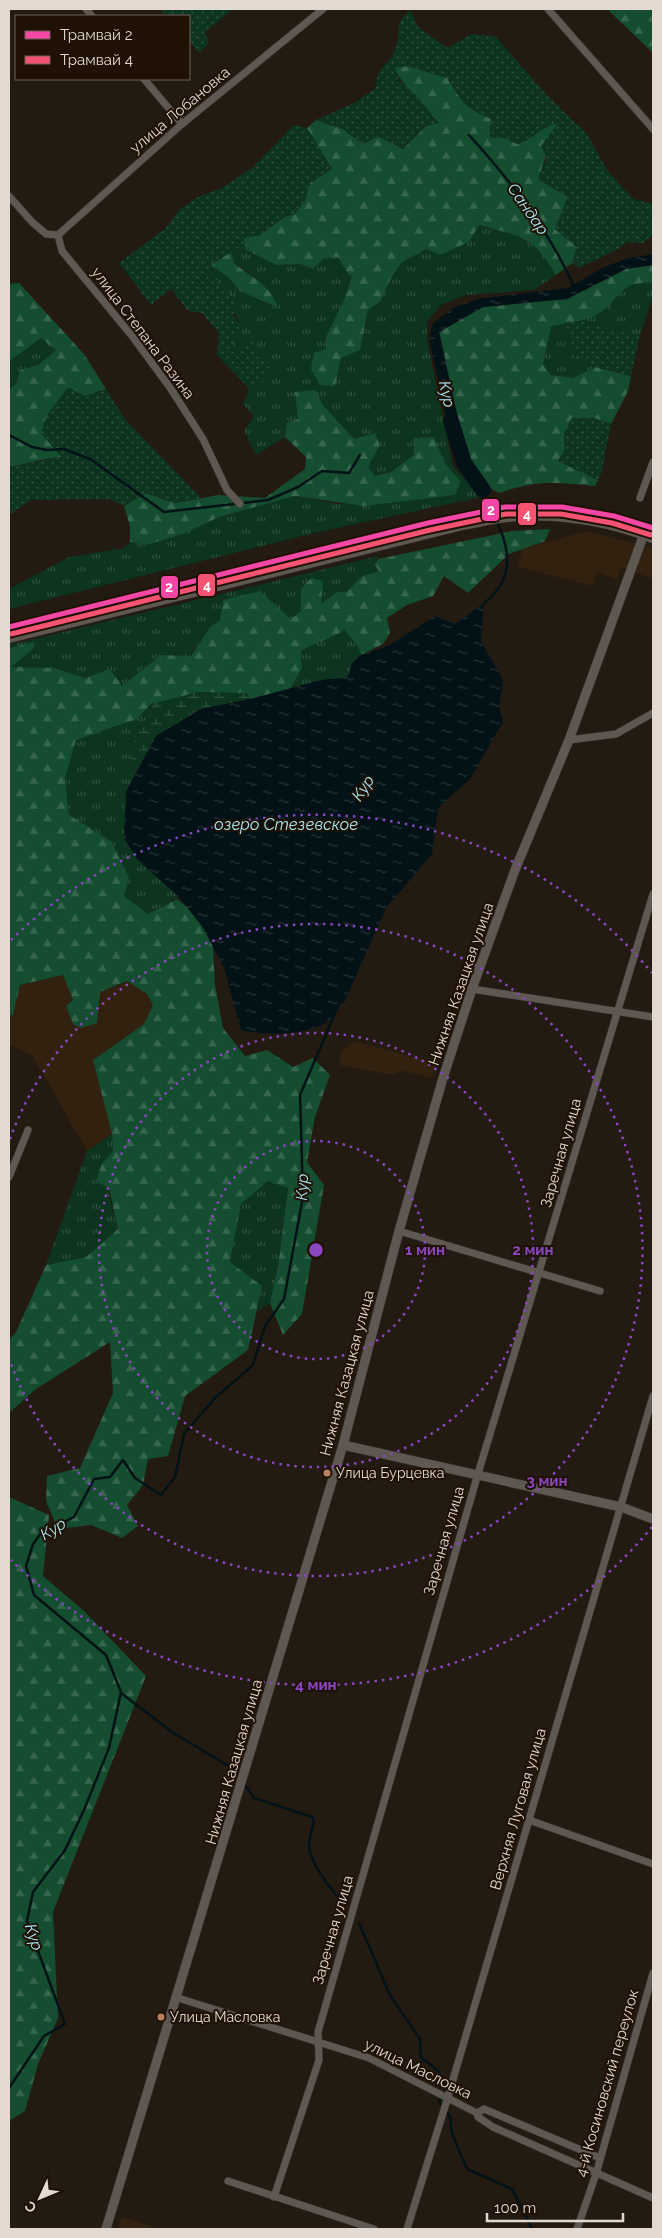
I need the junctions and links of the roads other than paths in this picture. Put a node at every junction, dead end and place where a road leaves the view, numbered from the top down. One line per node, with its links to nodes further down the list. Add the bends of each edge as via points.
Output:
1 (322, 9): 4 (street, улица Лобановка)
2 (548, 9): 5 (street)
3 (145, 80): 4 (street)
4 (182, 124): 7 (street, улица Лобановка)
5 (653, 128)
6 (9, 196): 7 (street, via 46,234)
7 (58, 235): 10 (street, улица Степана Разина, via 62,251 171,389 203,439 227,490)
8 (653, 462): 9 (street)
9 (640, 498)
10 (240, 504)
11 (648, 536): 12 (main road, via 597,522 543,515 518,516 462,525); 14 (street, Нижняя Казацкая улица)
12 (9, 638)
13 (653, 714): 14 (street, via 616,734)
14 (569, 740): 16 (street, Нижняя Казацкая улица, via 515,870)
15 (653, 894): 17 (street, Заречная улица)
16 (472, 989): 17 (street); 21 (street, Нижняя Казацкая улица)
17 (618, 1010): 18 (street); 22 (street, Заречная улица)
18 (653, 1016)
19 (28, 1130): 20 (street)
20 (9, 1177)
21 (399, 1231): 22 (street); 25 (street, Нижняя Казацкая улица)
22 (540, 1273): 23 (street); 26 (street, Заречная улица)
23 (600, 1292)
24 (653, 1396): 27 (street, Верхняя Луговая улица)
25 (343, 1445): 26 (street); 32 (street, Нижняя Казацкая улица)
26 (477, 1477): 27 (street); 33 (street, Заречная улица, via 318,2032)
27 (621, 1507): 28 (street); 29 (street, Верхняя Луговая улица)
28 (653, 1519)
29 (529, 1820): 30 (street); 34 (street, Верхняя Луговая улица)
30 (653, 1864)
31 (653, 1973): 36 (street, 4-й Косиновский переулок)
32 (176, 1997): 33 (street, улица Масловка); 41 (street, Нижняя Казацкая улица)
33 (320, 2042): 34 (street, улица Масловка, via 399,2071); 39 (street, Заречная улица, via 319,2060)
34 (447, 2100): 35 (street, улица Масловка); 43 (street, Верхняя Луговая улица)
35 (476, 2113): 36 (street, улица Масловка, via 484,2109); 37 (street, улица Масловка, via 493,2127)
36 (600, 2158): 37 (street, 4-й Косиновский переулок)
37 (596, 2174): 40 (street, улица Масловка); 44 (street, 4-й Косиновский переулок)
38 (228, 2181): 39 (street)
39 (274, 2197): 42 (street)
40 (653, 2198)
41 (106, 2229)
42 (374, 2229)
43 (407, 2229)
44 (577, 2229)

